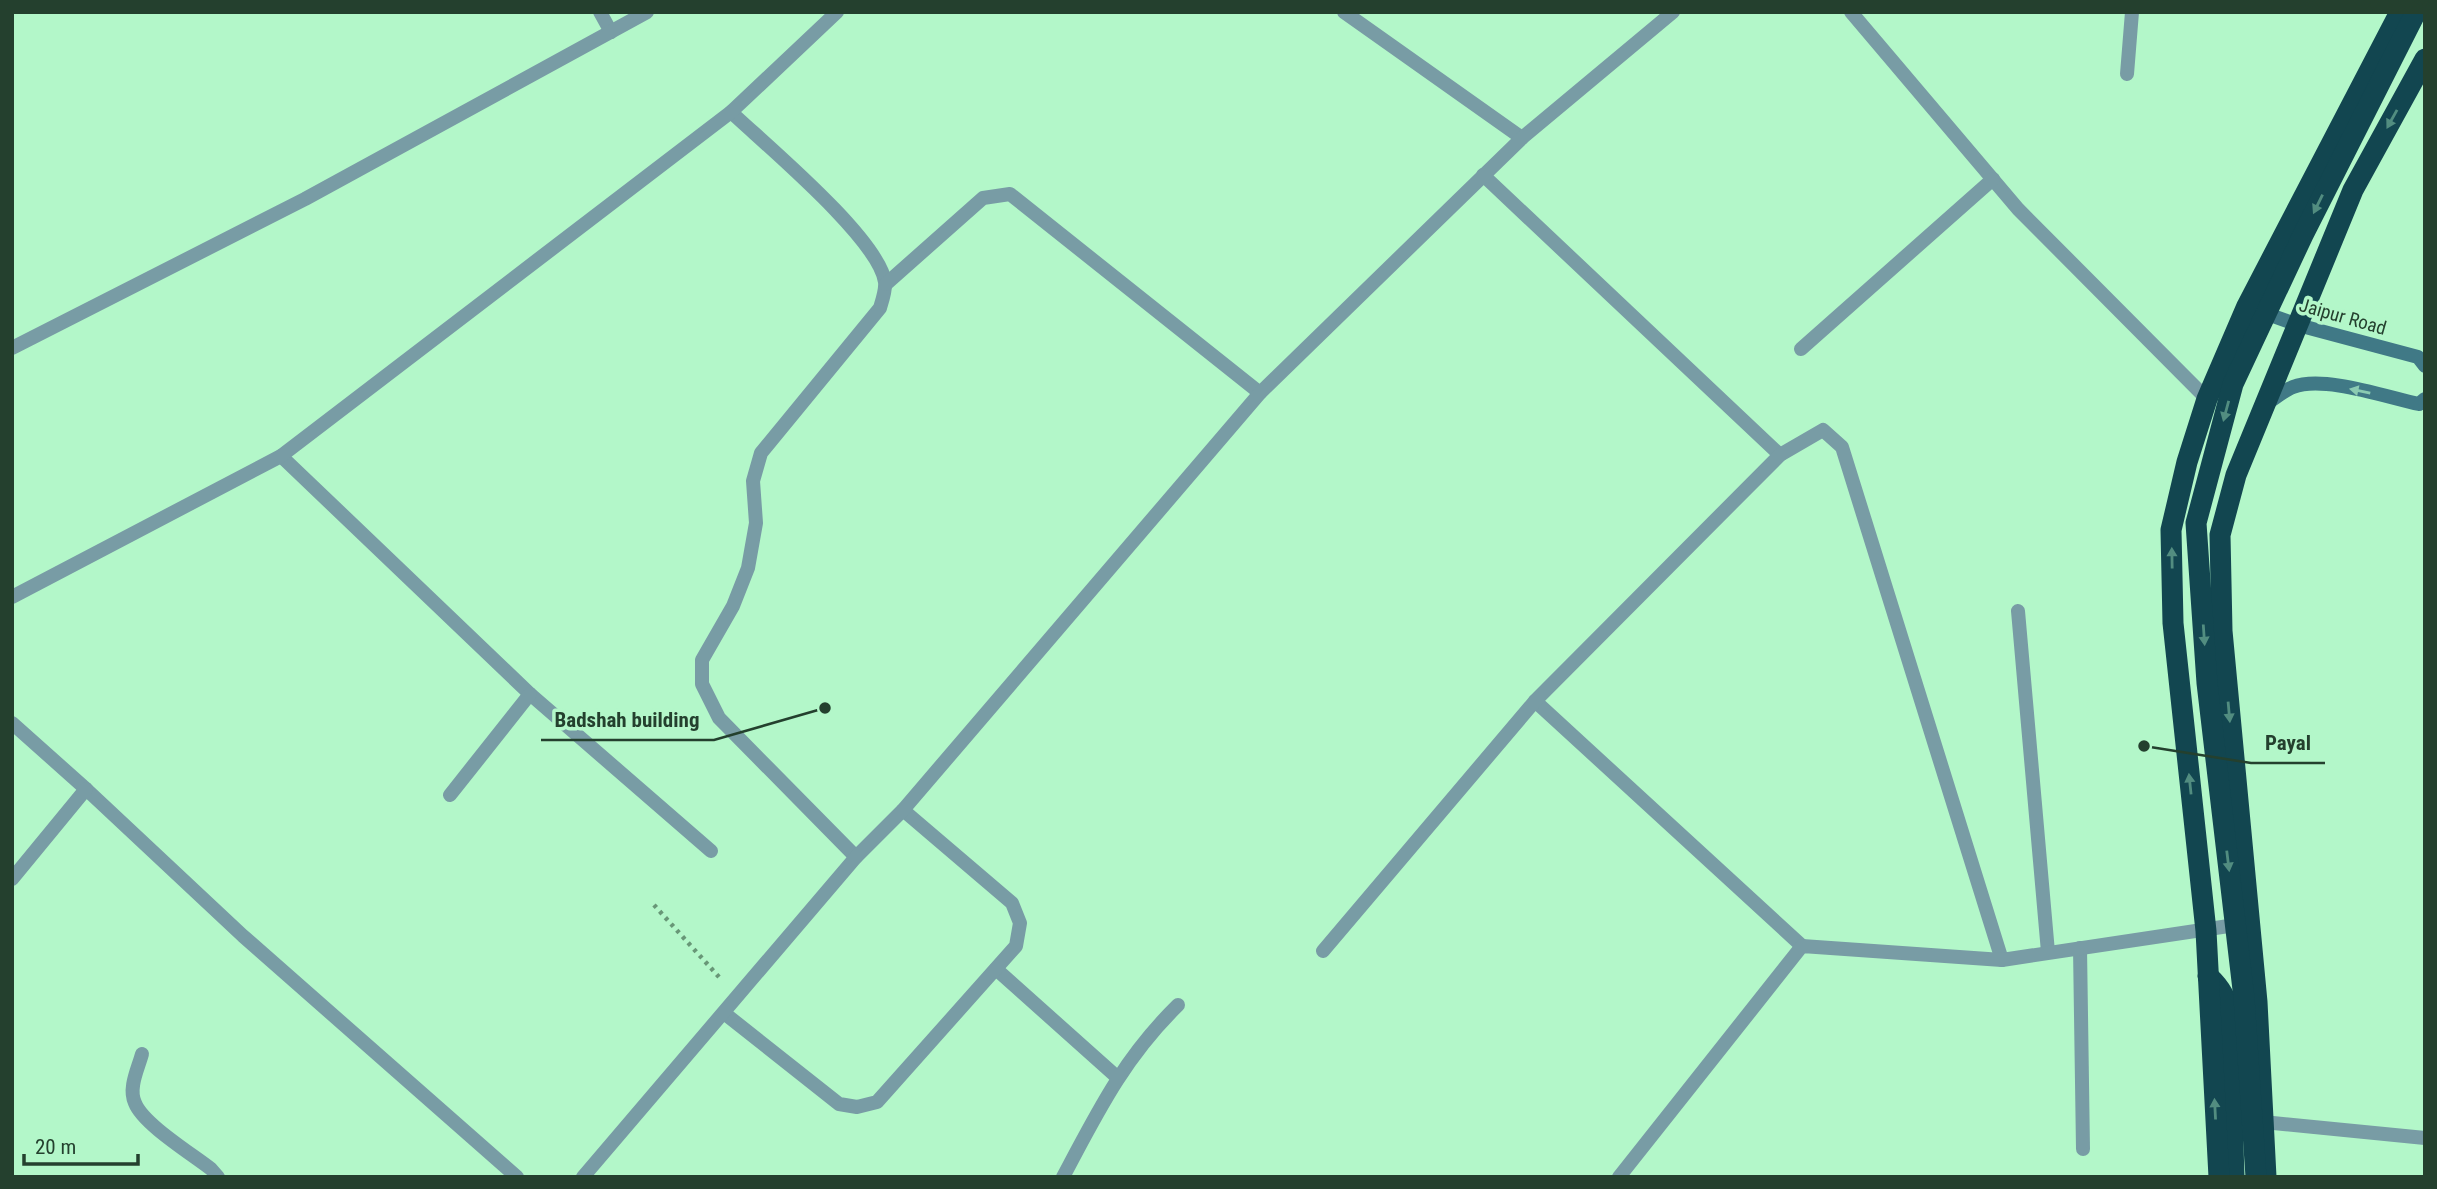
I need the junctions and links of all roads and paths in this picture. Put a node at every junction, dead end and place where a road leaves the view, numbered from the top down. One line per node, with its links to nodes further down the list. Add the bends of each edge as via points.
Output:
1 (600, 12): 10 (street)
2 (647, 12): 10 (street)
3 (837, 12): 13 (street)
4 (1343, 12): 14 (street)
5 (1673, 12): 14 (street)
6 (1850, 12): 16 (street)
7 (2132, 12): 12 (street)
8 (2400, 12): 18 (highway)
9 (2416, 12): 65 (highway, one-way to 65, bridge, via 2233,384 2196,523 2207,683 2244,998)
10 (611, 32): 20 (street, via 304,199)
11 (2425, 59): 19 (highway, one-way to 19, via 2353,190)
12 (2127, 74)
13 (731, 112): 17 (street, via 850,225 878,261); 28 (street)
14 (1521, 138): 15 (street)
15 (1483, 175): 23 (street); 27 (street)
16 (1993, 179): 21 (street); 24 (street)
17 (886, 284): 23 (street, via 983,198 1010,194); 38 (street, via 880,309 761,453 753,481 756,523 748,568 733,606 702,660 702,684 719,718)
18 (2247, 306): 19 (street, Jaipur Road); 24 (highway)
19 (2298, 325): 22 (street, Jaipur Road, via 2418,358); 26 (highway)
20 (12, 348)
21 (1801, 349)
22 (2425, 366)
23 (1260, 393): 36 (street)
24 (2207, 399): 42 (highway, one-way to 24, via 2173,623 2171,530)
25 (2425, 399): 26 (street, one-way to 26, via 2419,404 2326,383 2292,388)
26 (2264, 405): 41 (highway, one-way to 41, via 2235,475 2220,535 2222,631)
27 (1780, 455): 32 (street); 47 (street, via 1823,430 1842,447)
28 (281, 456): 29 (street); 31 (street)
29 (12, 597)
30 (2018, 611): 46 (street)
31 (530, 694): 35 (street); 37 (street)
32 (1535, 701): 43 (street); 45 (street)
33 (12, 723): 34 (street)
34 (86, 789): 39 (street); 59 (street, via 243,936)
35 (450, 795)
36 (903, 810): 38 (street); 48 (street, via 1012,903 1020,923 1016,946)
37 (711, 851)
38 (856, 857): 50 (street)
39 (12, 879)
40 (654, 905): 50 (path)
41 (2250, 922): 42 (street); 55 (highway)
42 (2206, 930): 44 (street); 49 (highway)
43 (1802, 946): 47 (street); 62 (street)
44 (2080, 948): 46 (street); 57 (street)
45 (1323, 951)
46 (2048, 952): 47 (street)
47 (2002, 960)
48 (996, 969): 52 (street, via 877,1102 857,1107 839,1104); 54 (street)
49 (2208, 976): 63 (highway, one-way to 49); 64 (highway, via 2225,996 2229,1017)
50 (737, 997): 52 (street)
51 (1178, 1005): 54 (street, via 1151,1032)
52 (724, 1013): 60 (street)
53 (142, 1054): 58 (street, via 133,1085 135,1103 153,1125)
54 (1118, 1078): 61 (street)
55 (2263, 1122): 56 (street); 66 (highway)
56 (2425, 1138)
57 (2083, 1149)
58 (218, 1177)
59 (517, 1177)
60 (583, 1177)
61 (1063, 1177)
62 (1619, 1177)
63 (2219, 1177)
64 (2234, 1177)
65 (2256, 1177)
66 (2266, 1177)

